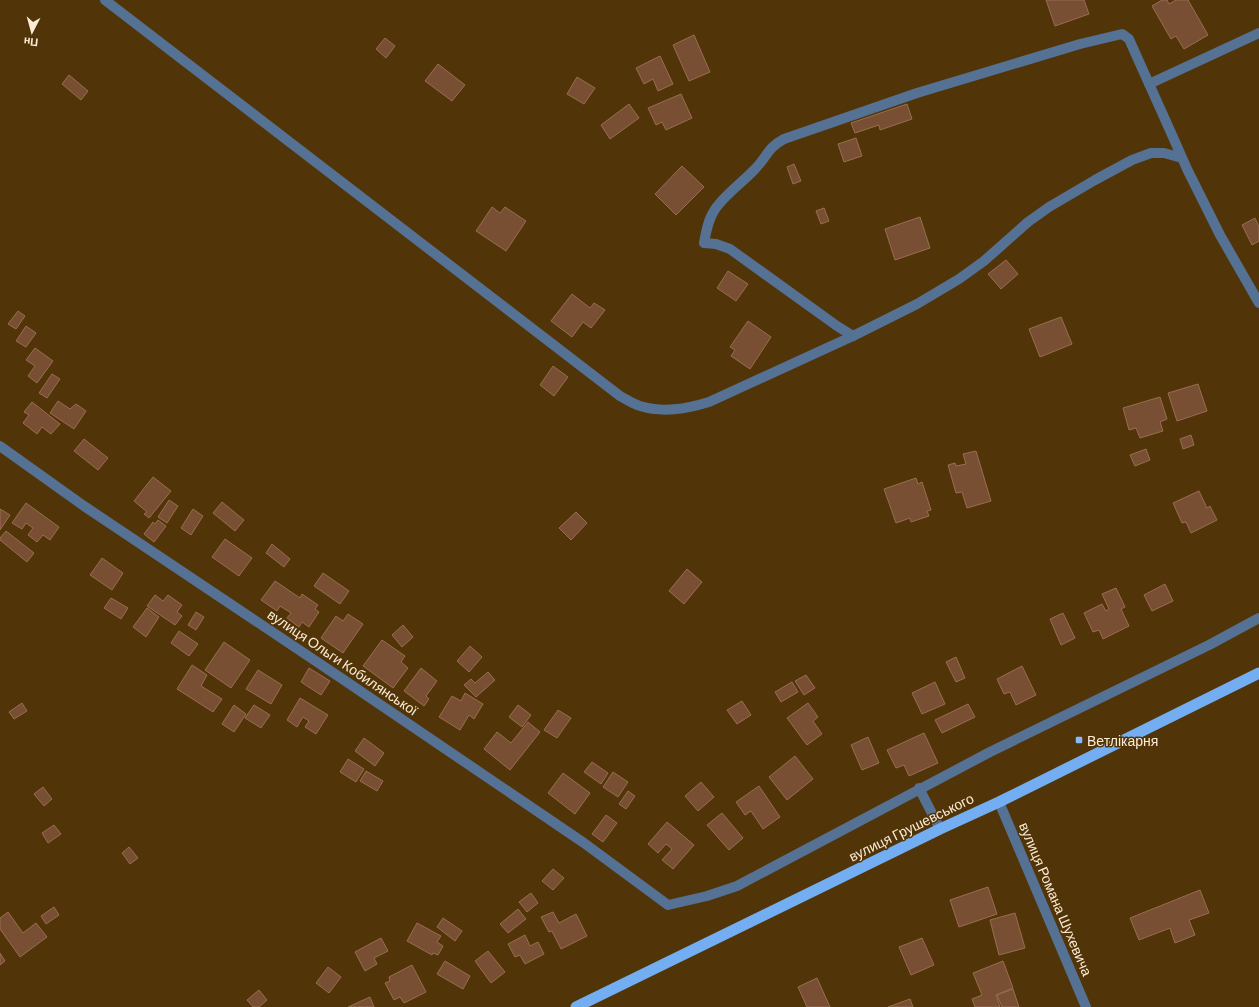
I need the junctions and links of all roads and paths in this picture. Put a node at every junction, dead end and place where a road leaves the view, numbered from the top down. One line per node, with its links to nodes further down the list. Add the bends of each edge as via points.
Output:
1 (105, 0): 6 (street, via 620,396 638,405 655,410 691,408)
2 (1259, 33): 3 (street)
3 (1149, 84): 4 (street); 6 (street, via 1129,39 1122,34 1080,44 917,93 777,143 713,211 704,243 730,248)
4 (1182, 158): 5 (street, via 1220,235); 6 (street, via 1164,153 1151,153 1095,180 1028,222 984,262 917,304)
5 (1259, 303)
6 (853, 336)
7 (0, 446): 10 (street, вулиця Ольги Кобилянської, via 84,506 578,839 668,905 737,886)
8 (1259, 618): 10 (street)
9 (1259, 674): 11 (highway, вулиця Грушевського)
10 (919, 788): 12 (street)
11 (1000, 802): 12 (highway, вулиця Грушевського); 14 (street, вулиця Романа Шухевича)
12 (940, 829): 13 (highway, вулиця Грушевського)
13 (576, 1007)
14 (1086, 1007)

